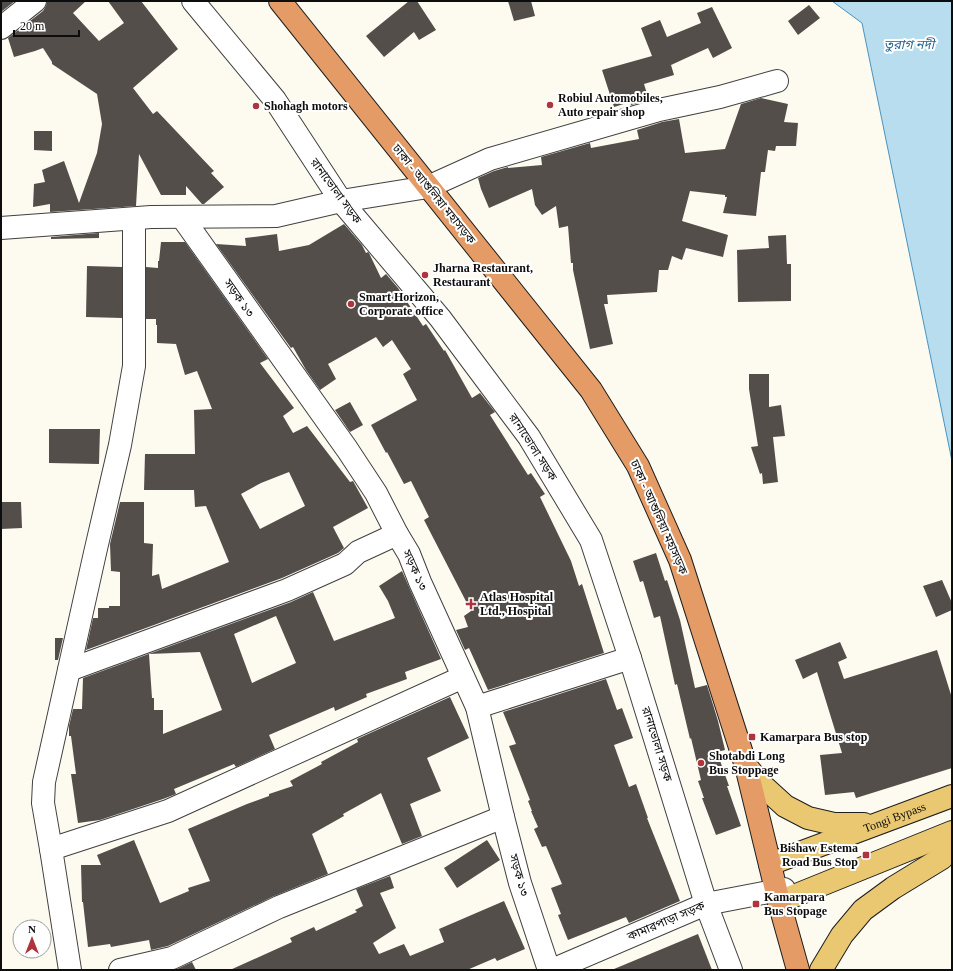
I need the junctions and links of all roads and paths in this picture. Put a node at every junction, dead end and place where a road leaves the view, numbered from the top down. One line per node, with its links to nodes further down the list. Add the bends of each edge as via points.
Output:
1 (35, 1): 4 (street)
2 (193, 1): 7 (street, রানাভোলা সড়ক, via 275,100)
3 (280, 1): 6 (highway, ঢাকা - আশুলিয়া মহাসড়ক)
4 (1, 28)
5 (777, 81): 6 (street, via 659,110 490,160)
6 (428, 187): 7 (street); 16 (highway, ঢাকা - আশুলিয়া মহাসড়ক, via 591,390 638,466 680,560)
7 (341, 201): 8 (street, via 276,216); 12 (street, রানাভোলা সড়ক, via 440,318 529,437 591,540)
8 (182, 217): 9 (street); 11 (street, সড়ক ১৩, via 347,449 376,493)
9 (134, 219): 10 (street); 13 (street, via 134,366 120,445)
10 (1, 228)
11 (397, 534): 13 (street, via 358,552 345,564 287,590); 14 (street, সড়ক ১৩, via 409,554)
12 (630, 658): 15 (street); 25 (street, রানাভোলা সড়ক)
13 (69, 670): 22 (street, via 44,782 43,803)
14 (463, 677): 15 (street, সড়ক ১৩); 22 (street, via 168,811)
15 (477, 707): 18 (street, সড়ক ১৩)
16 (746, 766): 19 (main road, via 785,806 808,818 834,824); 23 (highway, ঢাকা - আশুলিয়া মহাসড়ক)
17 (952, 796): 19 (main road, Tongi Bypass)
18 (503, 817): 27 (street, via 279,907 172,958); 28 (street, সড়ক ১৩, via 520,882)
19 (879, 824): 23 (main road, Tongi Bypass)
20 (952, 832): 24 (main road)
21 (952, 844): 31 (main road, via 942,858 863,910 842,936)
22 (51, 849): 26 (street)
23 (770, 864): 24 (highway, ঢাকা - আশুলিয়া মহাসড়ক)
24 (782, 895): 25 (street, কামারপাড়া সড়ক); 30 (highway, ঢাকা - আশুলিয়া মহাসড়ক)
25 (706, 904): 28 (street, কামারপাড়া সড়ক); 29 (street, রানাভোলা সড়ক)
26 (70, 970)
27 (120, 970)
28 (551, 970)
29 (731, 970)
30 (798, 970)
31 (821, 970)

